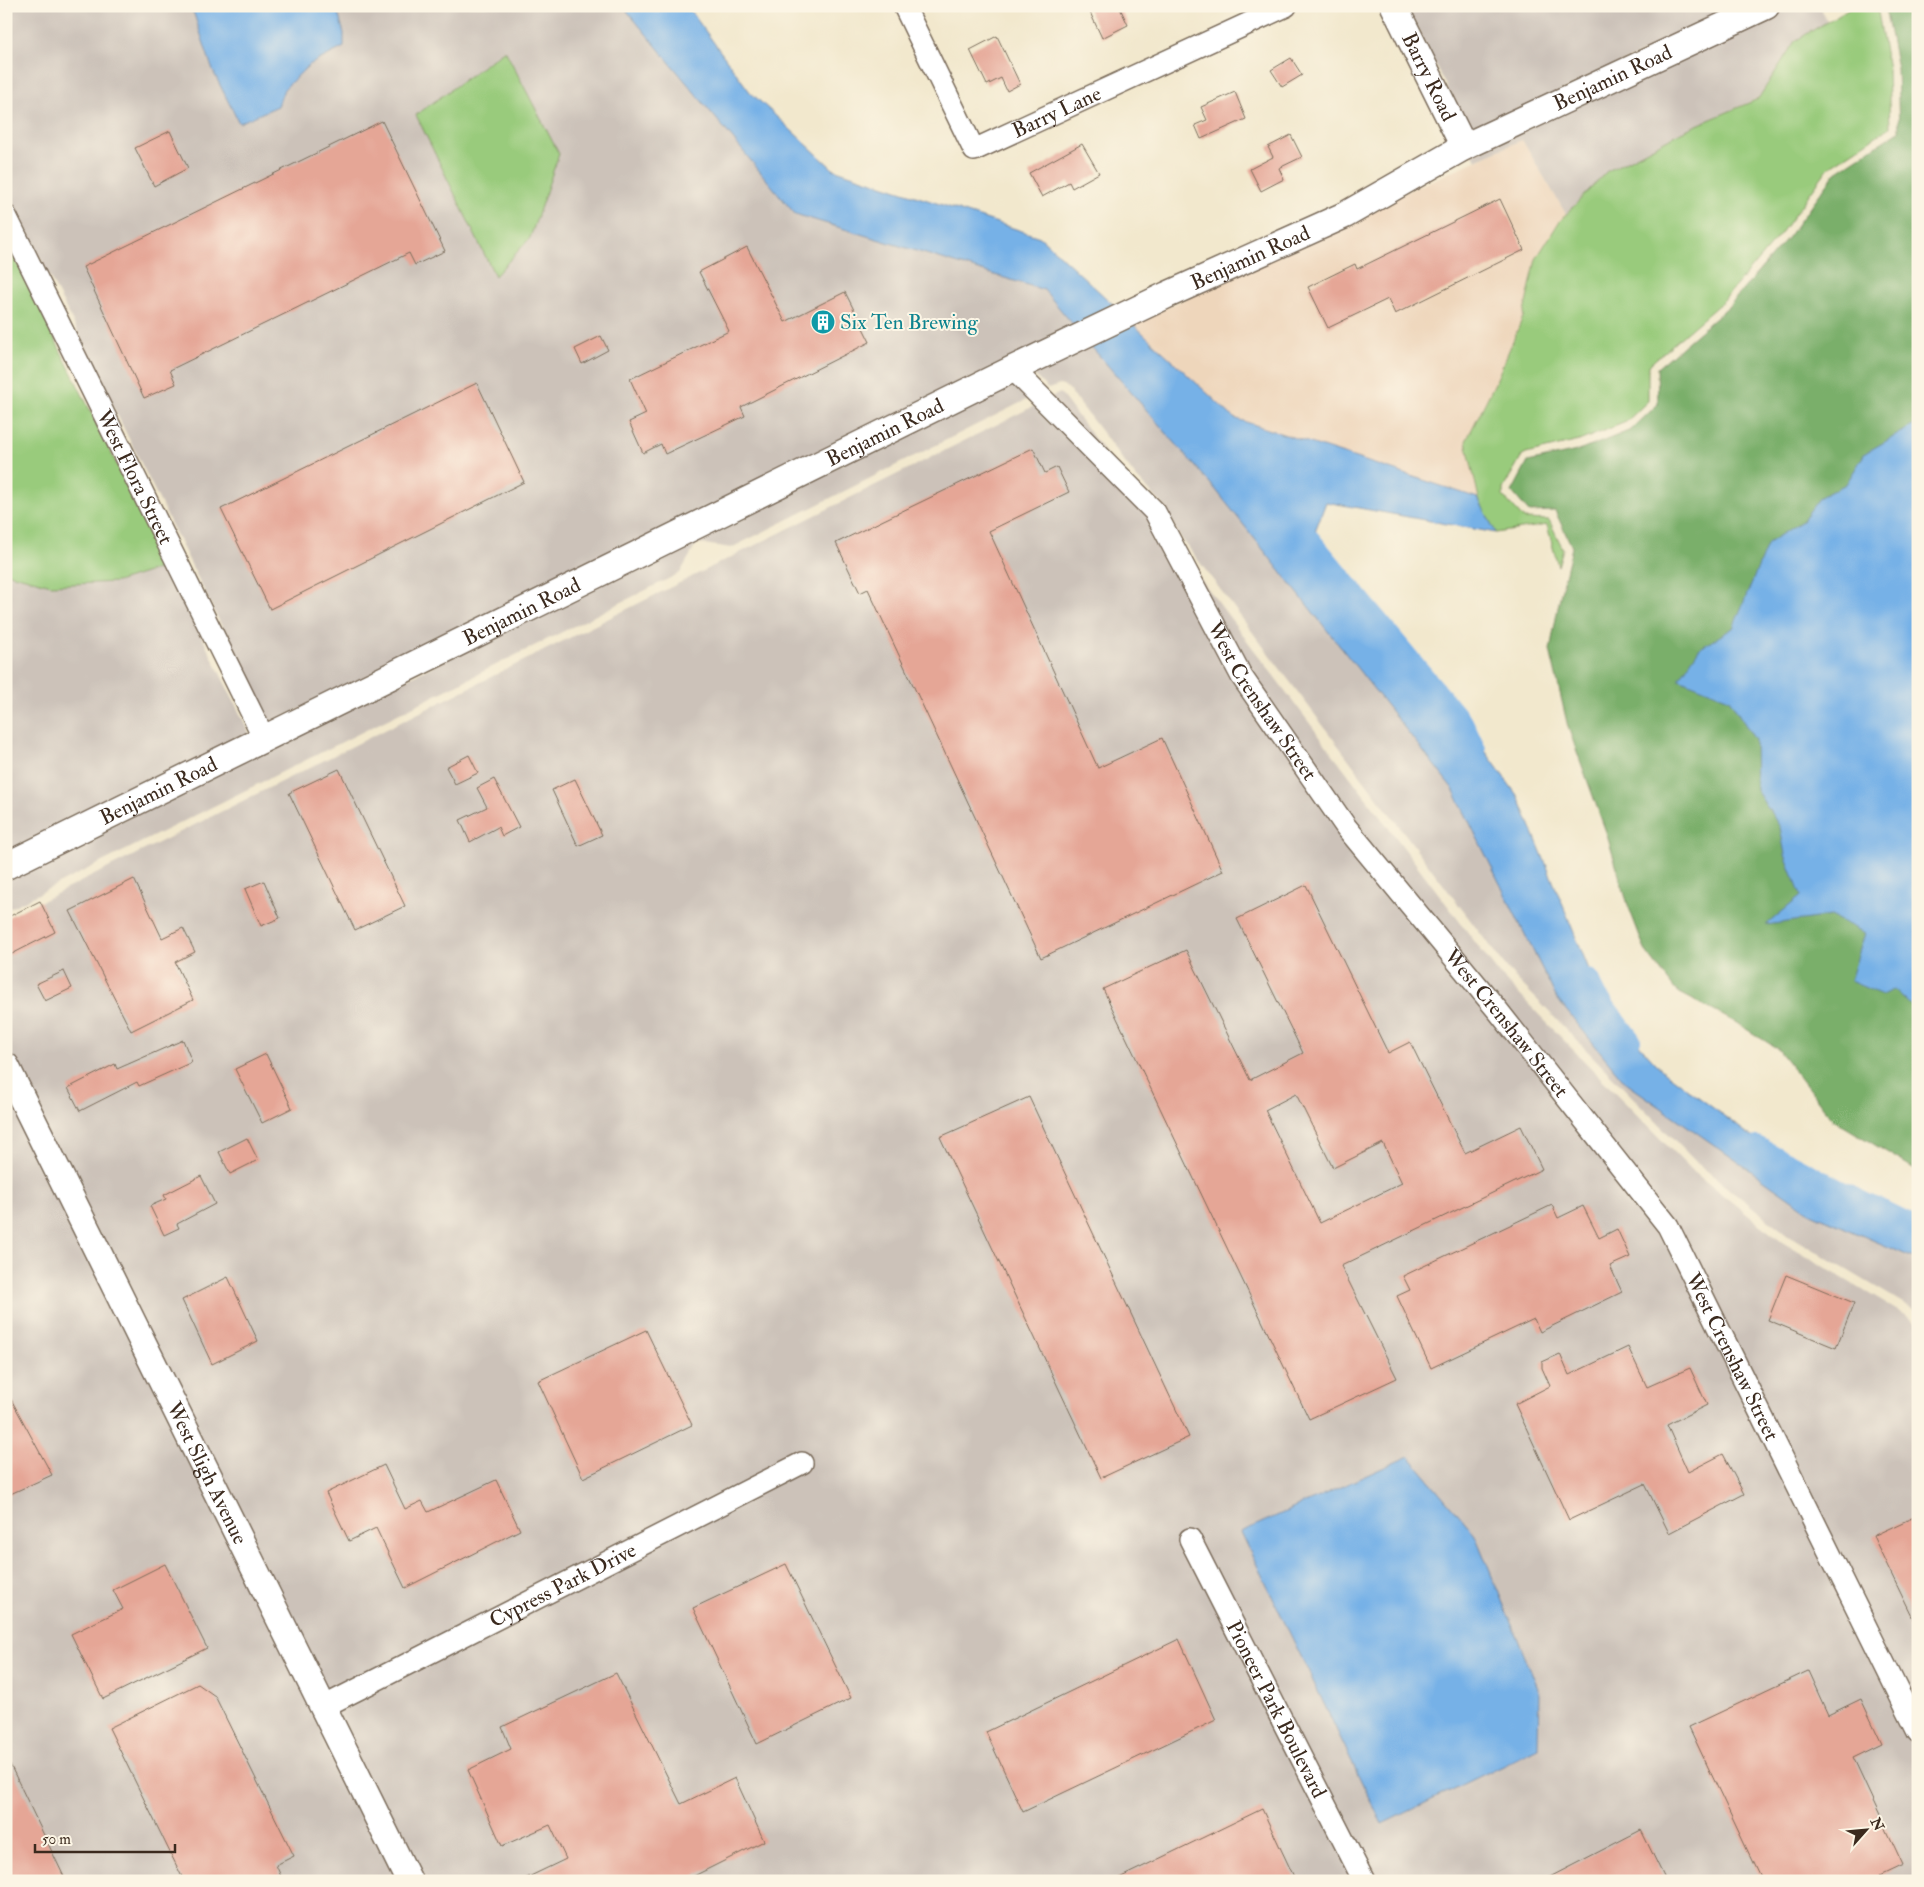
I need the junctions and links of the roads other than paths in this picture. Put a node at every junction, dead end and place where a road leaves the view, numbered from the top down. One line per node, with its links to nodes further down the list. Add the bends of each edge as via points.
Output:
1 (904, 6): 2 (street, Barry Lane, via 974,150)
2 (1286, 6)
3 (1394, 6): 5 (street, Barry Road)
4 (1766, 6): 5 (street, Benjamin Road)
5 (1464, 148): 7 (street, Benjamin Road, via 1345,215)
6 (6, 216): 8 (street, West Flora Street)
7 (1013, 369): 8 (street, Benjamin Road); 14 (street, West Crenshaw Street, via 1154,512 1242,677 1346,827 1499,1012 1668,1226)
8 (264, 738): 9 (street, Benjamin Road)
9 (6, 866)
10 (6, 1066): 13 (street, West Sligh Avenue)
11 (802, 1463): 13 (street, Cypress Park Drive)
12 (1190, 1539): 16 (street, Pioneer Park Boulevard)
13 (323, 1707): 15 (street, West Sligh Avenue)
14 (1918, 1732)
15 (409, 1881)
16 (1364, 1881)

